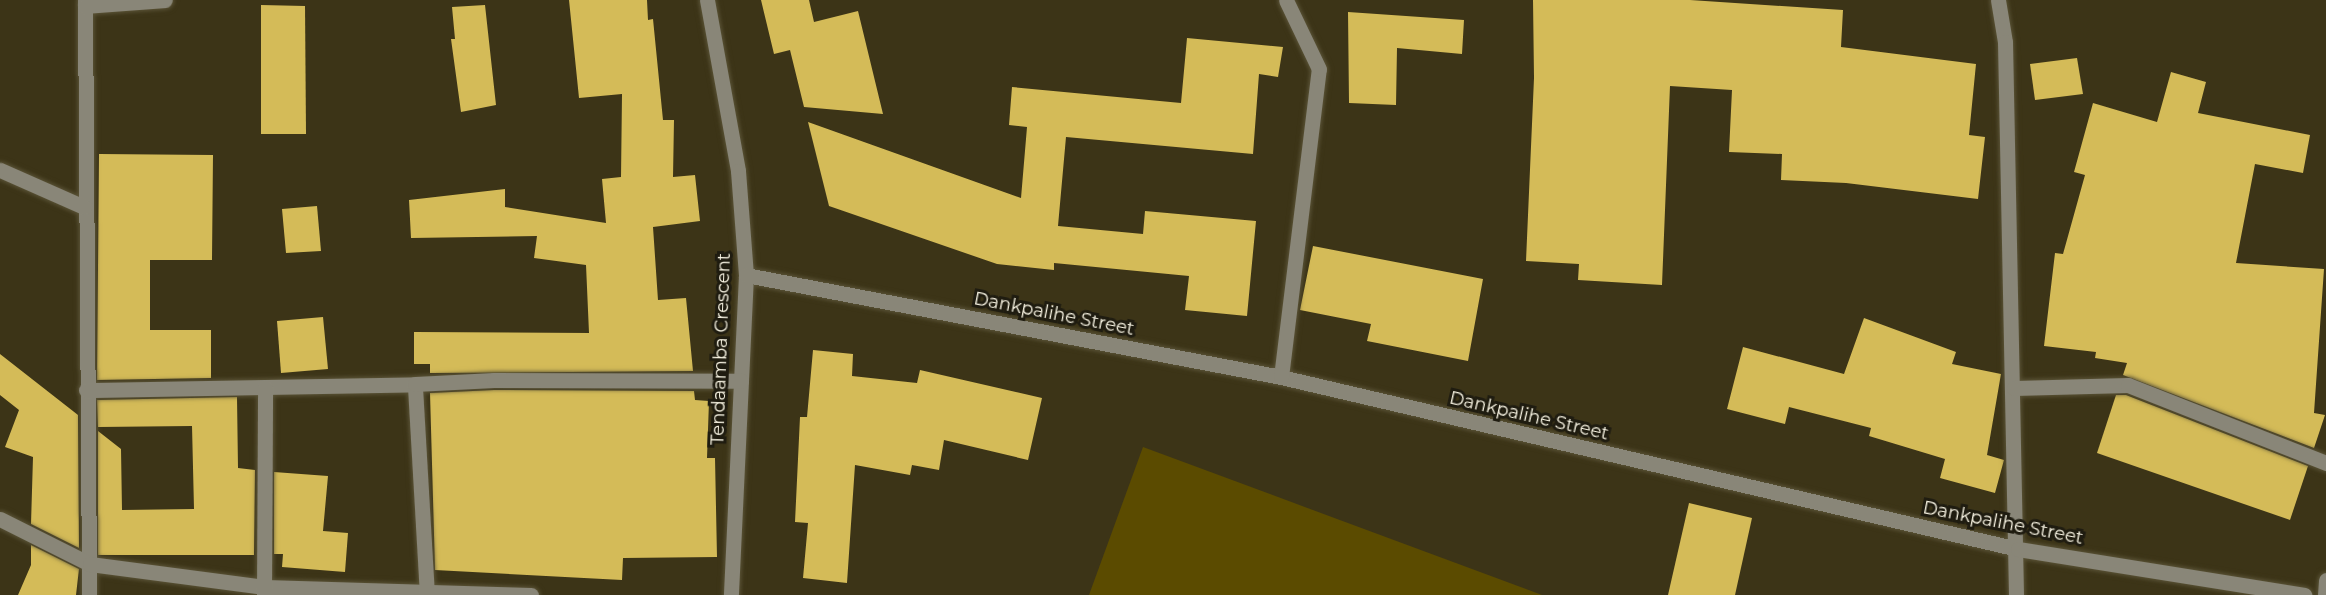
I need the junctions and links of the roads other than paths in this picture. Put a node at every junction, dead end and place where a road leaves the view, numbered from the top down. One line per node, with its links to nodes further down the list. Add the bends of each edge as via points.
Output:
1 (165, 0): 5 (street)
2 (706, 0): 8 (street, Tendaamba Crescent, via 738,171)
3 (1286, 0): 9 (street, via 1319,69)
4 (1998, 0): 13 (street, via 2005,42)
5 (85, 3): 7 (street)
6 (0, 170): 7 (street)
7 (84, 207): 14 (street)
8 (746, 274): 9 (street, Dankpalihe Street); 10 (street, Tendaamba Crescent)
9 (1281, 377): 17 (street, Dankpalihe Street)
10 (741, 381): 11 (street, via 494,380); 24 (street, Tendaamba Crescent)
11 (416, 384): 12 (street); 21 (street)
12 (266, 387): 14 (street); 20 (street)
13 (2014, 388): 15 (street, via 2128,385); 17 (street)
14 (86, 390): 18 (street)
15 (2326, 464)
16 (0, 519): 18 (street)
17 (2018, 549): 25 (street); 26 (street, Dankpalihe Street)
18 (90, 564): 20 (street); 22 (street)
19 (2326, 580): 27 (street)
20 (264, 591): 21 (street)
21 (427, 593): 23 (street)
22 (89, 595)
23 (531, 595)
24 (731, 595)
25 (2016, 595)
26 (2304, 595)
27 (2325, 595)

